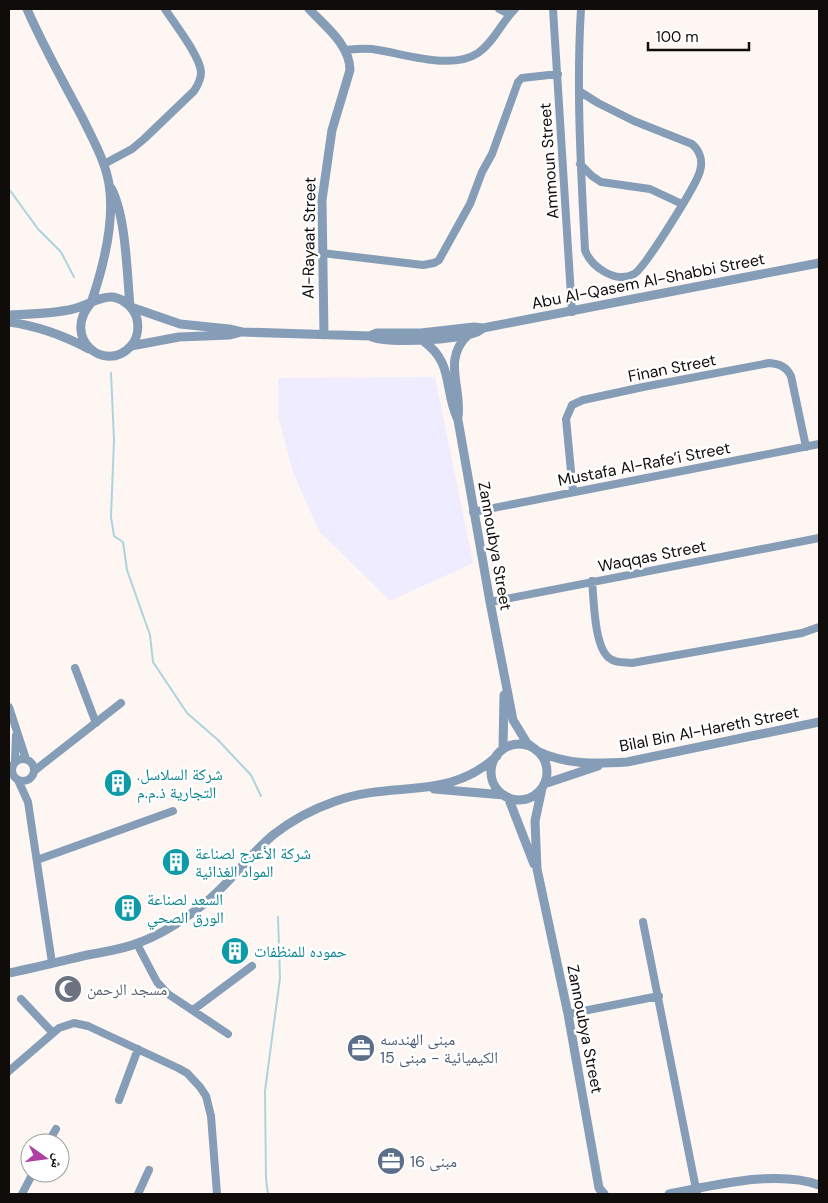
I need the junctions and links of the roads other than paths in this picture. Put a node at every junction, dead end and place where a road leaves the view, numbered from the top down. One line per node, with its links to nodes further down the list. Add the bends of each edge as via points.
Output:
1 (27, 9): 11 (street)
2 (165, 9): 11 (street, via 198,62 201,73 198,85 144,139)
3 (309, 9): 8 (street)
4 (499, 9): 7 (street)
5 (553, 9): 9 (street, Ammoun Street)
6 (581, 9): 10 (street)
7 (512, 12): 8 (street, via 488,45 469,58 456,61 373,49)
8 (346, 50): 15 (street, Al-Rayaat Street, via 350,70 332,130 322,200)
9 (558, 74): 15 (street, via 522,78 518,82 470,204 443,255 434,263); 19 (street, Ammoun Street)
10 (579, 92): 12 (street); 14 (street, via 626,118 681,138 697,149 701,157 700,173)
11 (104, 164): 13 (street)
12 (580, 164): 14 (street, via 601,182 650,189); 14 (street, via 585,250 588,258 605,272 627,277 640,270)
13 (109, 186): 17 (street, via 106,246); 18 (street, via 121,216)
14 (682, 204)
15 (322, 253): 24 (street, Al-Rayaat Street)
16 (819, 264): 19 (street, Abu Al-Qasem Al-Shabbi Street)
17 (91, 303): 18 (street, via 111,297); 20 (street, via 58,312); 29 (street, via 84,311 80,327 84,342)
18 (131, 306): 23 (street, Abu Al-Qasem Al-Shabbi Street, via 180,324); 28 (street, via 137,316 138,327)
19 (572, 312): 22 (street, Abu Al-Qasem Al-Shabbi Street)
20 (9, 315)
21 (9, 322): 29 (street, via 50,331)
22 (483, 328): 25 (street, Abu Al-Qasem Al-Shabbi Street); 26 (street, Abu Al-Qasem Al-Shabbi Street)
23 (242, 332): 24 (street, Abu Al-Qasem Al-Shabbi Street); 28 (street, Abu Al-Qasem Al-Shabbi Street, via 230,336 180,337)
24 (324, 335): 26 (street, Abu Al-Qasem Al-Shabbi Street)
25 (468, 335): 27 (street, Abu Al-Qasem Al-Shabbi Street); 30 (street, Zannoubya Street, via 458,346 454,361)
26 (370, 336): 27 (street, Abu Al-Qasem Al-Shabbi Street, via 380,340)
27 (422, 340): 30 (street, Zannoubya Street, via 443,363)
28 (131, 346): 29 (street, via 116,355 107,356)
29 (91, 350)
30 (458, 420): 34 (street, Zannoubya Street)
31 (819, 444): 32 (street, Mustafa Al-Rafe’i Street)
32 (806, 447): 33 (street, Mustafa Al-Rafe’i Street); 33 (street, Finan Street, via 791,376 778,364 643,387 572,404 566,418)
33 (572, 492): 34 (street, Mustafa Al-Rafe’i Street)
34 (473, 512): 37 (street, Zannoubya Street)
35 (819, 538): 36 (street, Waqqas Street)
36 (592, 581): 37 (street, Waqqas Street); 38 (street, via 599,641 603,651 617,662 632,663 802,634)
37 (490, 602): 40 (street, Zannoubya Street)
38 (819, 627)
39 (75, 668): 44 (street)
40 (504, 677): 46 (street, Zannoubya Street, via 513,720 524,739); 47 (street, Zannoubya Street)
41 (121, 703): 44 (street)
42 (9, 707): 45 (street)
43 (819, 722): 51 (street, Bilal Bin Al-Hareth Street, via 642,760)
44 (96, 723): 48 (street)
45 (16, 730): 49 (street); 52 (street)
46 (536, 750): 47 (street, via 519,744); 50 (street, Bilal Bin Al-Hareth Street); 56 (street, via 547,770)
47 (500, 752): 57 (street, via 484,768 462,779); 58 (street, via 491,772 497,789)
48 (54, 754): 49 (street); 53 (street)
49 (28, 760): 52 (street, via 21,758); 53 (street)
50 (568, 762): 51 (street, Bilal Bin Al-Hareth Street); 54 (street)
51 (604, 764): 54 (street, Bilal Bin Al-Hareth Street)
52 (12, 766): 55 (street)
53 (32, 774): 55 (street, via 25,781); 59 (street)
54 (565, 776): 56 (street, Bilal Bin Al-Hareth Street)
55 (13, 778): 59 (street)
56 (543, 786): 58 (street, via 536,794 523,800); 62 (street, Zannoubya Street, via 535,821)
57 (424, 788): 58 (street); 64 (street, via 360,793 304,815 272,836 198,909)
58 (506, 796): 62 (street, Zannoubya Street)
59 (28, 802): 61 (street)
60 (173, 811): 61 (street)
61 (37, 860): 65 (street)
62 (536, 869): 71 (street, Zannoubya Street)
63 (644, 922): 68 (street)
64 (136, 944): 65 (street); 70 (street, via 157,982 168,994)
65 (52, 963): 67 (street)
66 (252, 966): 70 (street)
67 (9, 973)
68 (659, 996): 71 (street); 81 (street)
69 (21, 999): 72 (street)
70 (193, 1010): 73 (street)
71 (568, 1014): 84 (street, Zannoubya Street, via 599,1188)
72 (53, 1033): 74 (street, via 67,1024 81,1024); 75 (street)
73 (228, 1034)
74 (138, 1049): 76 (street); 83 (street, via 187,1073 206,1096 211,1116)
75 (9, 1070)
76 (118, 1100)
77 (56, 1129): 78 (street)
78 (54, 1133)
79 (149, 1170): 82 (street)
80 (819, 1185): 81 (street, via 801,1179 778,1178)
81 (697, 1192): 85 (street)
82 (138, 1194)
83 (217, 1194)
84 (604, 1194)
85 (668, 1194)

